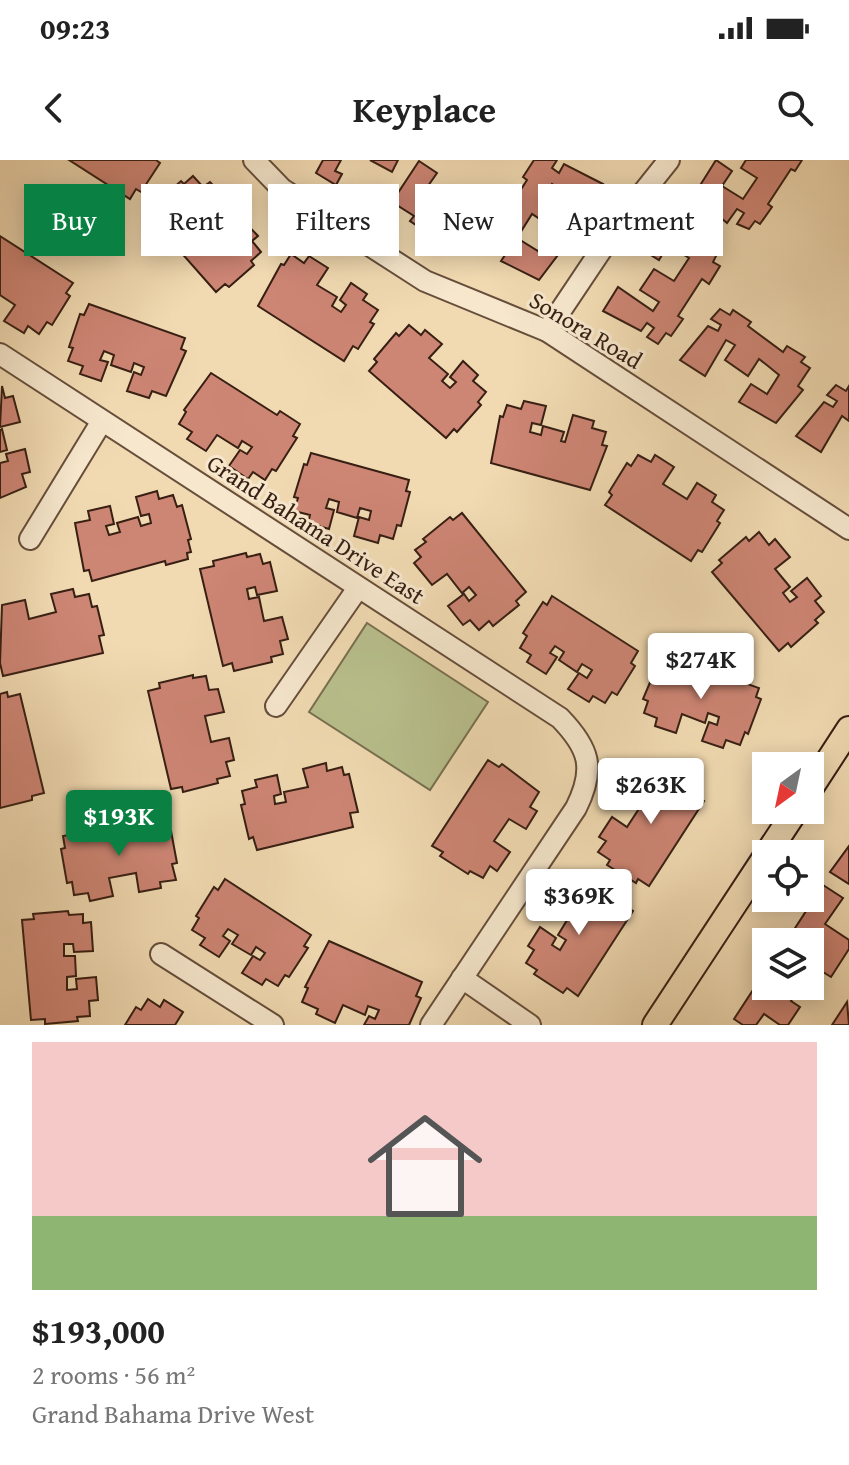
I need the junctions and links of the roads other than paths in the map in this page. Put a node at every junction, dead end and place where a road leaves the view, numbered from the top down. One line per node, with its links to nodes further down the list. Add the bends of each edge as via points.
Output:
1 (669, 160): 3 (street)
2 (260, 162): 3 (street, Sonora Road, via 282,189 425,281)
3 (547, 331): 6 (street, Sonora Road)
4 (0, 354): 5 (street, Grand Bahama Drive East)
5 (102, 421): 7 (street); 8 (street, Grand Bahama Drive East)
6 (849, 529)
7 (30, 539)
8 (358, 588): 9 (street); 14 (street, Grand Bahama Drive East, via 560,718 577,736 589,761 585,791 576,808)
9 (276, 706)
10 (849, 729): 11 (main road)
11 (824, 767)
12 (752, 878): 18 (main road)
13 (161, 954): 15 (street)
14 (462, 978): 16 (street); 17 (street)
15 (273, 1025)
16 (431, 1025)
17 (530, 1025)
18 (655, 1025)

